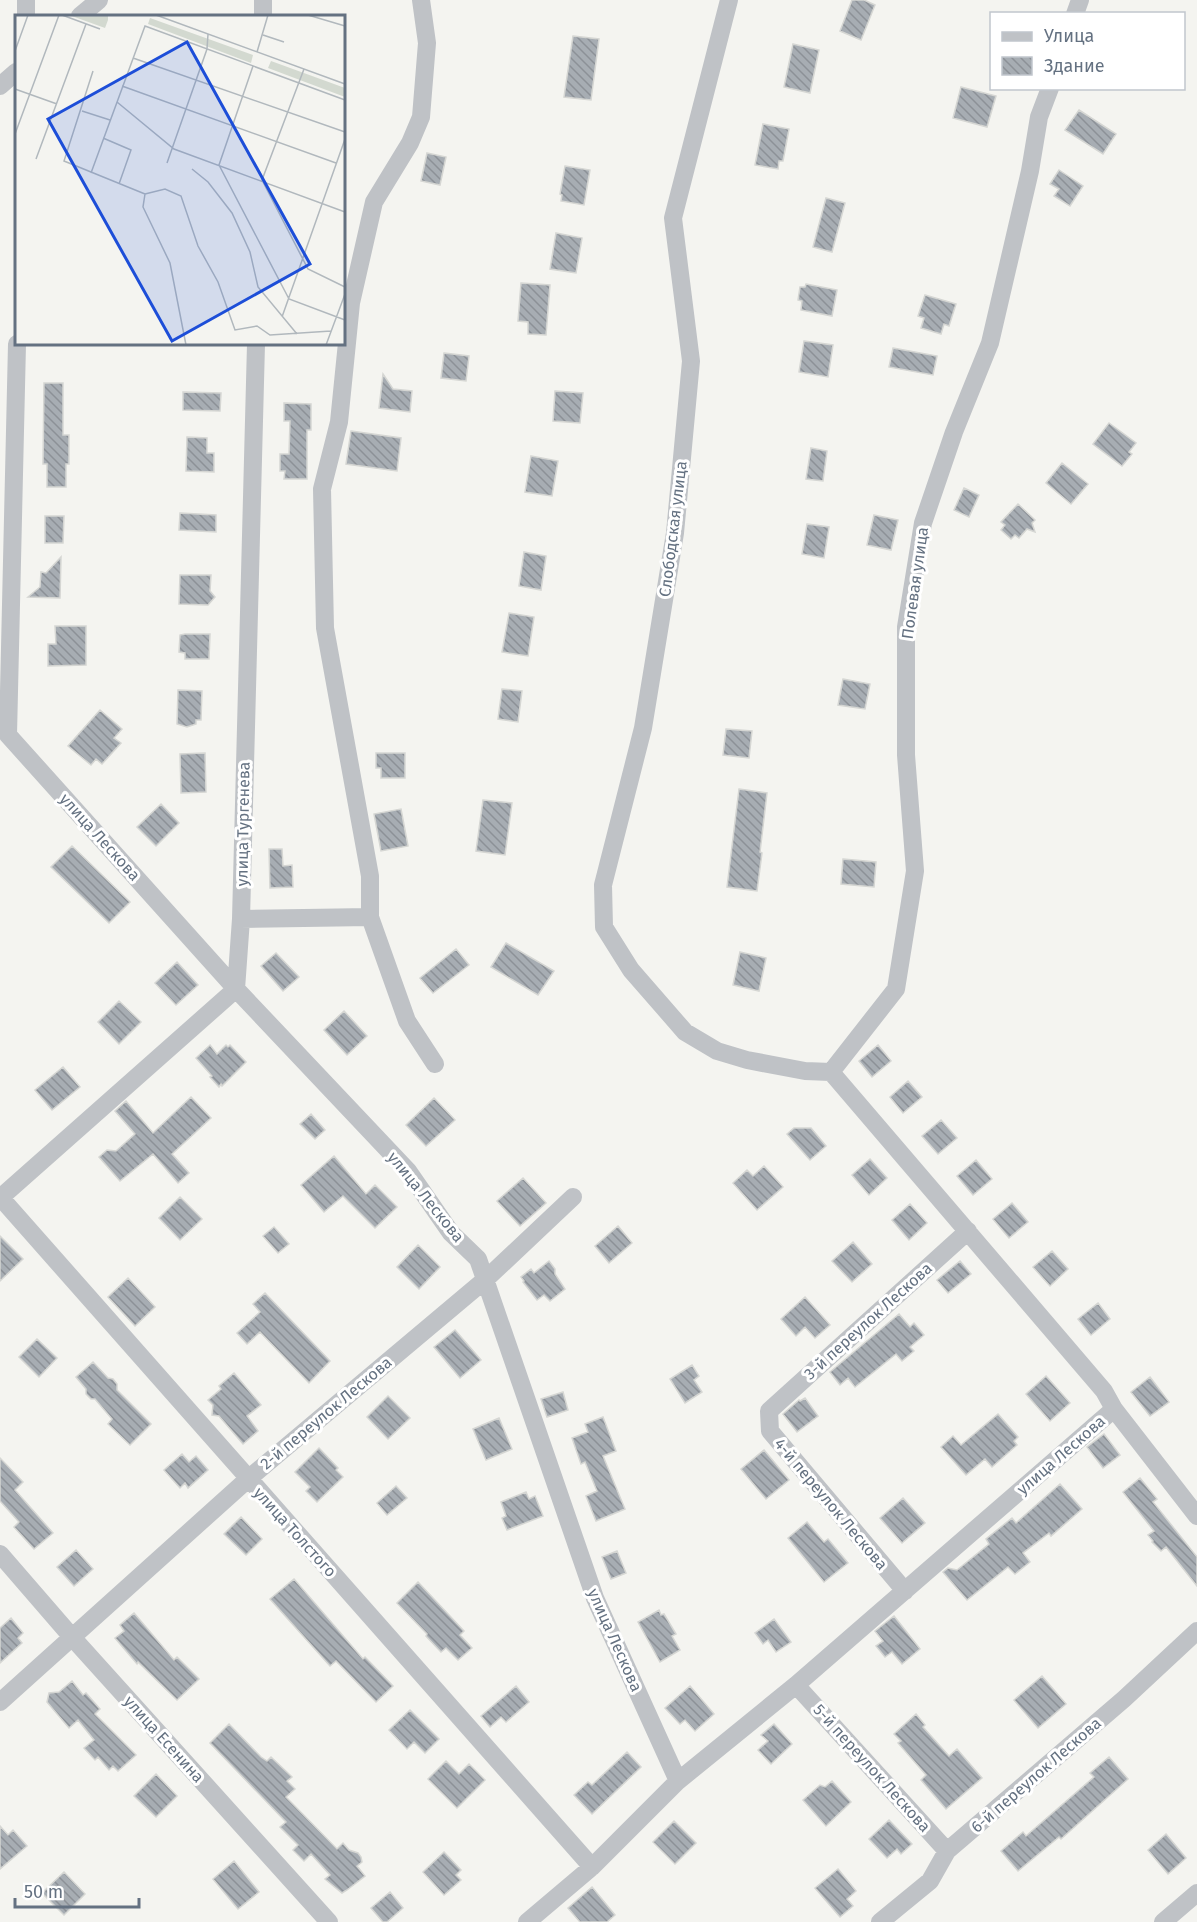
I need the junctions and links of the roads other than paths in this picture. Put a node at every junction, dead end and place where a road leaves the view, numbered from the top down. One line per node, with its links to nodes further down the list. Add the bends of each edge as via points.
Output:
1 (99, 0): 4 (street)
2 (421, 0): 11 (street, via 427,43 421,117 374,202 351,303 339,423 322,489 325,628 370,876)
3 (729, 0): 15 (street, Слободская улица, via 674,218 692,361 675,533 643,728 603,885 604,927 631,969 685,1032 717,1052 805,1071)
4 (81, 15)
5 (15, 73): 6 (street)
6 (0, 86)
7 (1049, 90): 15 (street, Полевая улица, via 1039,117 990,343 922,523 906,627 906,755 915,871 896,989)
8 (17, 345): 10 (street)
9 (256, 345): 12 (street, улица Тургенева)
10 (3, 732): 13 (street, улица Лескова)
11 (370, 917): 12 (street); 14 (street, via 407,1021)
12 (241, 919): 13 (street, улица Тургенева)
13 (236, 989): 16 (street); 19 (street, улица Лескова, via 408,1171 451,1233 478,1259)
14 (435, 1064)
15 (831, 1072): 18 (street)
16 (0, 1197): 22 (street, улица Толстого)
17 (573, 1197): 19 (street, 2-й переулок Лескова)
18 (968, 1232): 20 (street, via 1104,1391); 21 (street, 3-й переулок Лескова)
19 (486, 1279): 22 (street, 2-й переулок Лескова); 30 (street, улица Лескова, via 595,1598)
20 (1114, 1409): 23 (street); 25 (street, улица Лескова)
21 (769, 1412): 25 (street, 4-й переулок Лескова, via 770,1431)
22 (248, 1479): 27 (street, 2-й переулок Лескова); 32 (street, улица Толстого)
23 (1197, 1516)
24 (0, 1554): 27 (street, улица Есенина)
25 (905, 1591): 28 (street, улица Лескова)
26 (1197, 1631): 31 (street, 6-й переулок Лескова)
27 (71, 1636): 29 (street, 2-й переулок Лескова); 34 (street, улица Есенина)
28 (796, 1685): 30 (street, улица Лескова); 31 (street, 5-й переулок Лескова)
29 (0, 1702)
30 (678, 1781): 32 (street, улица Лескова)
31 (947, 1851): 36 (street, 6-й переулок Лескова, via 930,1881)
32 (592, 1867): 35 (street, улица Лескова)
33 (1197, 1893): 37 (street)
34 (329, 1922)
35 (527, 1922)
36 (880, 1922)
37 (1163, 1922)

